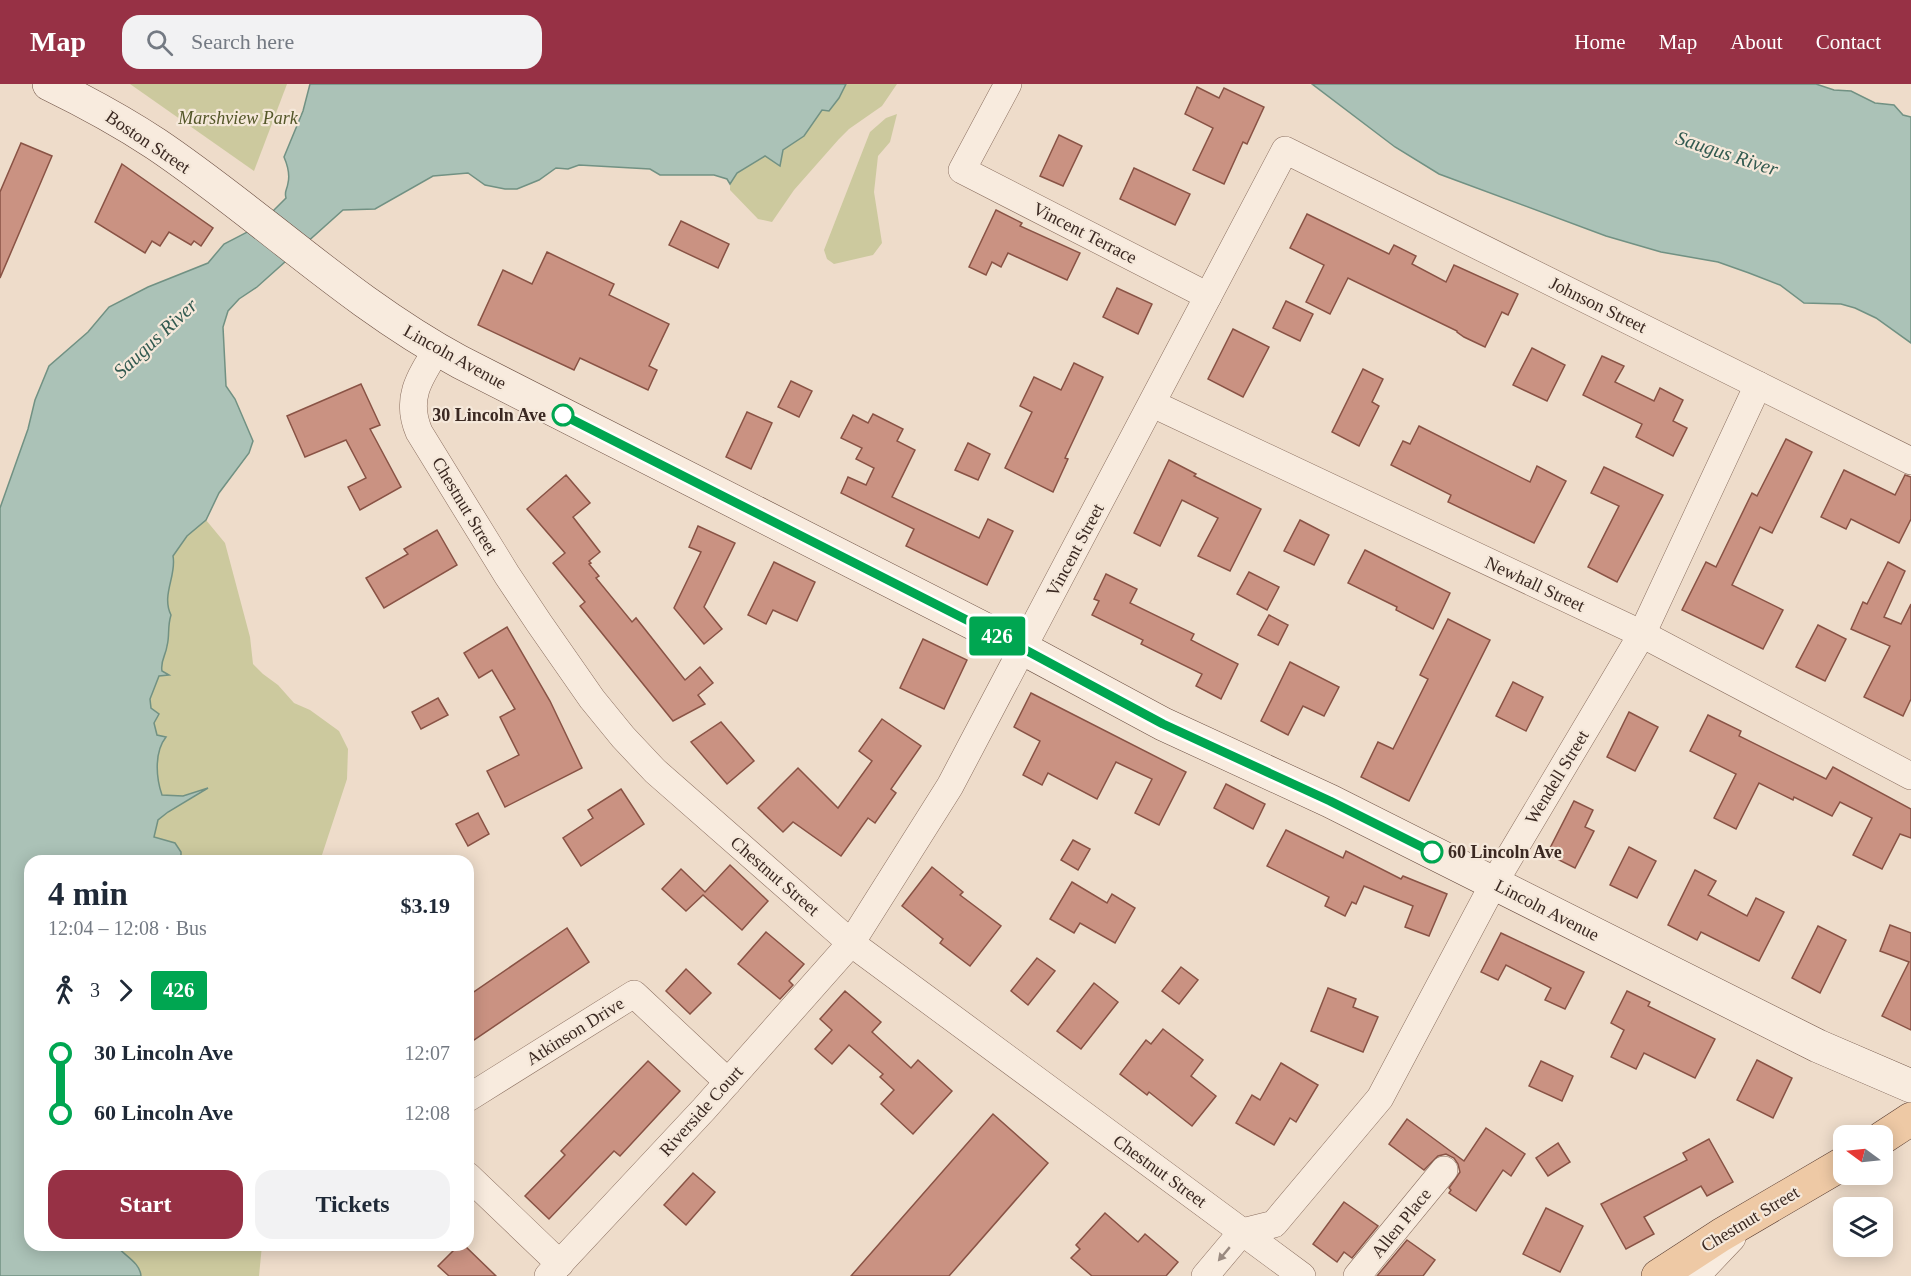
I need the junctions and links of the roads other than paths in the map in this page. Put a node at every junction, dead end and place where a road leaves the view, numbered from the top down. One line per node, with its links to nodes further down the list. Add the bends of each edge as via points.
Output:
1 (49, 84): 4 (main road, Boston Street, via 135,131)
2 (1008, 84): 5 (street, Vincent Terrace, via 962,170)
3 (1285, 150): 5 (street, Vincent Street); 7 (street, Johnson Street)
4 (242, 208): 6 (main road, Lincoln Avenue, via 384,317)
5 (1208, 296): 8 (street, Vincent Street)
6 (437, 350): 11 (main road, Lincoln Avenue); 14 (street, Chestnut Street, via 412,401 419,432 507,575 585,690 655,771)
7 (1758, 385): 9 (street, Johnson Street); 10 (street, Wendell Street)
8 (1152, 404): 10 (street, Newhall Street); 11 (street, Vincent Street)
9 (1911, 461)
10 (1642, 634): 12 (street, Newhall Street); 13 (street, Wendell Street)
11 (1023, 649): 13 (main road, Lincoln Avenue, via 1163,724); 14 (street, Vincent Street, via 950,786)
12 (1911, 776)
13 (1494, 883): 16 (main road, Lincoln Avenue, via 1818,1046); 24 (street, Wendell Street, via 1380,1098 1274,1224)
14 (851, 943): 15 (street, Riverside Court); 24 (street, Chestnut Street)
15 (729, 1082): 17 (street, Atkinson Drive, via 634,994); 25 (street, Riverside Court)
16 (1911, 1086)
17 (474, 1094)
18 (1911, 1119): 19 (main road)
19 (1893, 1130)
20 (1444, 1170): 28 (street, Allen Place)
21 (1833, 1170): 23 (main road, Chestnut Street)
22 (474, 1183): 25 (street)
23 (1751, 1218): 29 (main road, Chestnut Street); 30 (street)
24 (1242, 1232): 26 (street, one-way to 26); 27 (street, Chestnut Street)
25 (554, 1270)
26 (1205, 1276)
27 (1302, 1276)
28 (1357, 1276)
29 (1658, 1276)
30 (1696, 1276)

